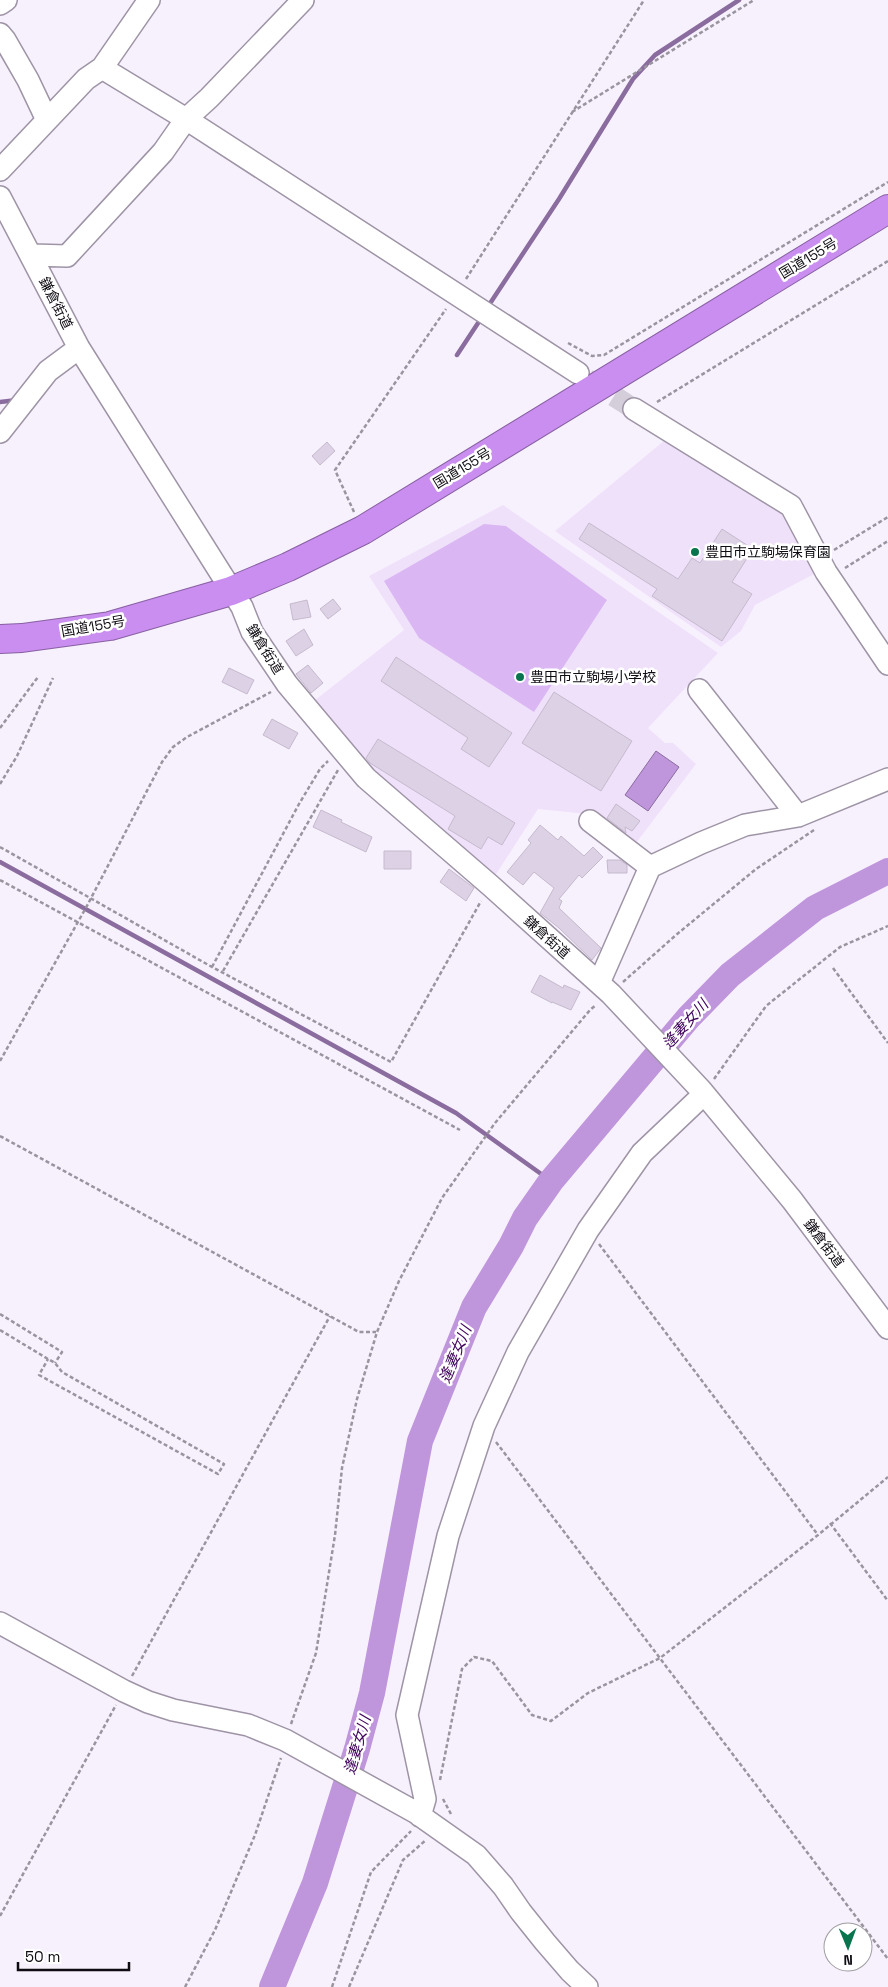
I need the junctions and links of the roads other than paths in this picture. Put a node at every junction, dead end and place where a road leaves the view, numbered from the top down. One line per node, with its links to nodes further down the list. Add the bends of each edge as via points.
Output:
1 (6, 0): 4 (street)
2 (149, 0): 6 (street)
3 (303, 0): 7 (street)
4 (0, 4)
5 (0, 34): 8 (street, via 28,80)
6 (102, 68): 7 (street); 8 (street, via 86,79)
7 (186, 119): 13 (street, via 163,152 67,256); 15 (street)
8 (47, 120): 9 (street)
9 (0, 170)
10 (0, 197): 13 (street, 鎌倉街道)
11 (888, 210): 18 (highway, 国道155号, via 363,530 288,567)
12 (888, 232): 18 (highway, 国道155号, via 459,492 320,571)
13 (32, 255): 14 (street, 鎌倉街道)
14 (79, 348): 17 (street, via 48,371); 18 (street, 鎌倉街道)
15 (578, 373)
16 (637, 411): 21 (street, via 791,506 824,568)
17 (0, 432)
18 (236, 599): 19 (highway, 国道155号, via 110,626); 20 (highway, 国道155号, via 139,636 66,650); 27 (street, 鎌倉街道, via 252,632 287,684 366,778)
19 (0, 639)
20 (0, 657)
21 (888, 664)
22 (698, 690): 24 (street)
23 (888, 779): 24 (street)
24 (798, 816): 26 (street, via 745,825)
25 (590, 821): 26 (street)
26 (650, 867): 27 (street)
27 (608, 992): 28 (street, 鎌倉街道)
28 (702, 1092): 29 (street, 鎌倉街道, via 792,1200); 31 (street, via 642,1153 588,1230 518,1352 484,1426 448,1536 408,1715 425,1799)
29 (888, 1328)
30 (0, 1623): 31 (street, via 124,1691 174,1710 248,1724 293,1744)
31 (417, 1814): 32 (street, via 476,1855 545,1942)
32 (587, 1987)

